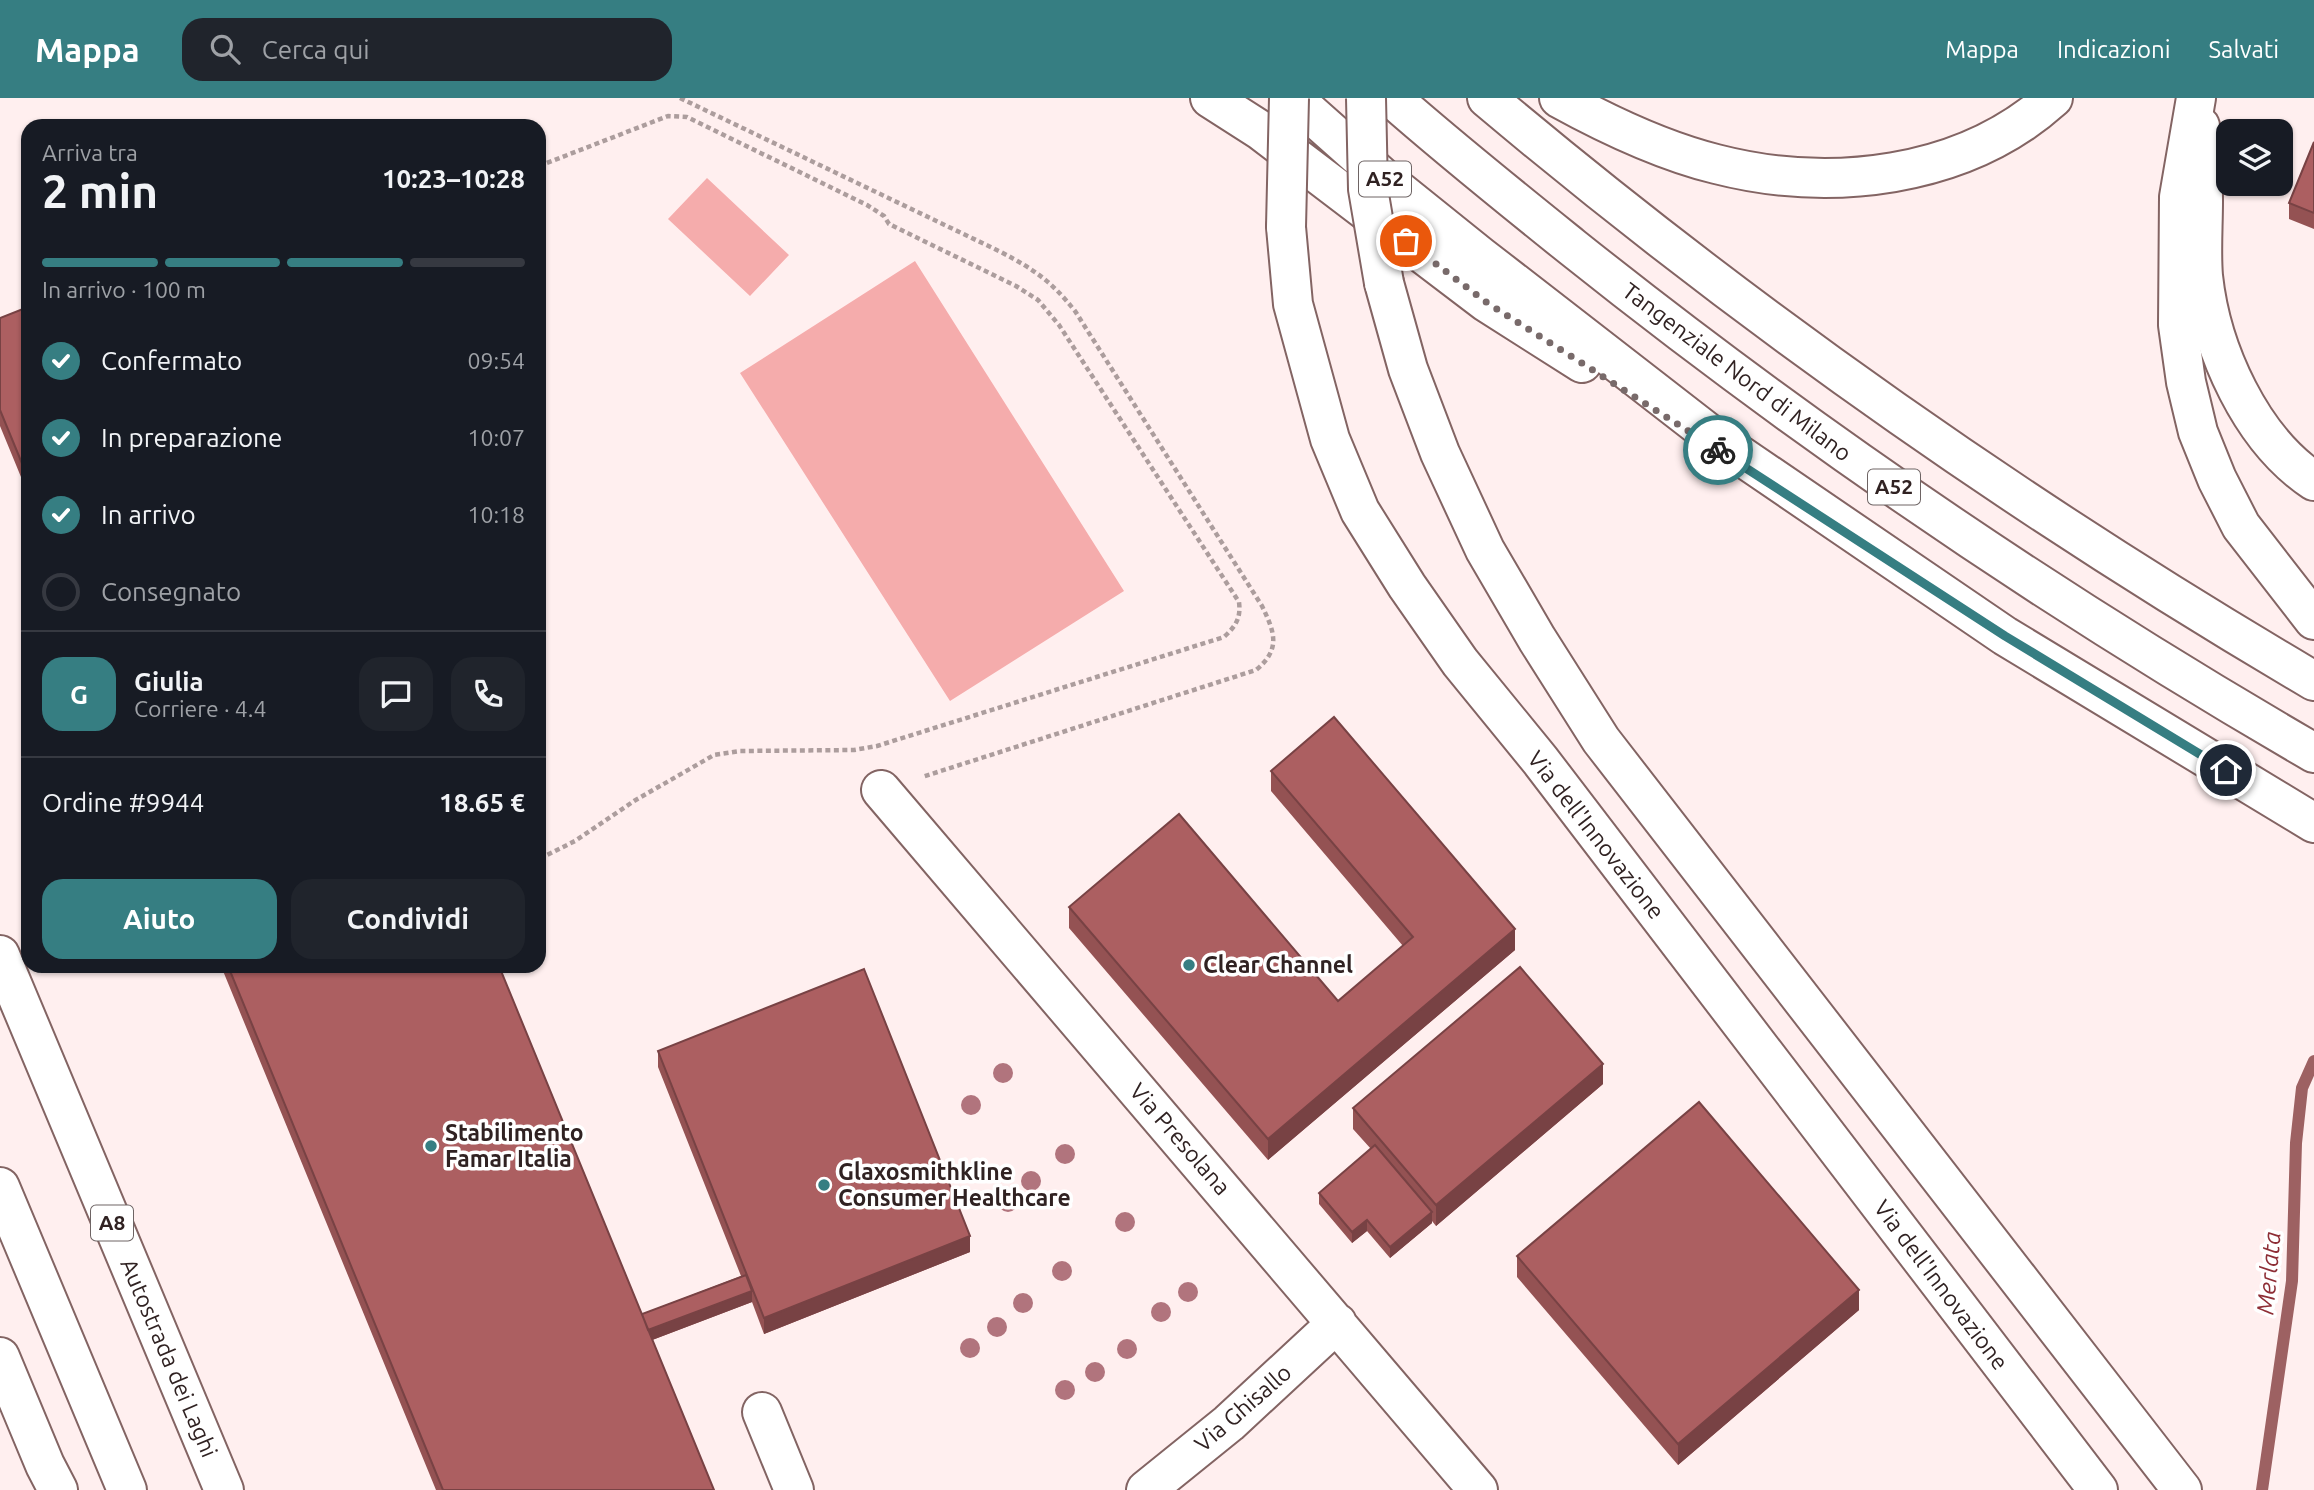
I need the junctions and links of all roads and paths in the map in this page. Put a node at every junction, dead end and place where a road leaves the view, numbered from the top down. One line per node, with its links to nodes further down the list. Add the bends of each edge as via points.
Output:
1 (680, 98): 16 (path, via 1001,252 1057,288 1271,625 1274,644 1268,660 1256,670)
2 (1210, 98): 12 (main road, via 1260,130 1486,302)
3 (1291, 98): 12 (main road, A52, via 1383,178 1716,439); 30 (main road, Via dell'Innovazione, bridge, via 1286,227 1293,304 1330,439 1360,511 1460,662 1540,760)
4 (1367, 98): 31 (main road, bridge, via 1368,190 1384,283 1408,369 1485,550 1537,639 1601,740)
5 (1392, 98): 15 (main road, Tangenziale Nord di Milano / A52, via 1623,288 1768,398 2109,629)
6 (1487, 98): 14 (main road, via 1797,342 2106,553)
7 (1559, 98): 8 (main road, via 1637,137 1714,164 1826,178 1899,172 1963,153 1993,140)
8 (2053, 98)
9 (2197, 98): 11 (main road, via 2203,277 2220,351 2256,422 2279,452); 13 (main road, via 2179,197 2178,325 2186,382 2198,432 2241,526)
10 (546, 163): 18 (path, via 668,116 687,117 867,205 889,224 1038,300 1059,325 1239,602 1240,614 1224,637 877,746 714,755)
11 (2314, 481)
12 (1913, 574): 17 (main road, A52, via 2005,636)
13 (2314, 620)
14 (2314, 681)
15 (2314, 753)
16 (881, 790): 21 (main road, Via Presolana)
17 (2314, 824)
18 (546, 856)
19 (0, 955): 26 (main road, Autostrada dei Laghi / A8)
20 (0, 1187): 25 (main road)
21 (1338, 1323): 28 (main road, Via Ghisallo, via 1229,1423); 29 (main road, Via Presolana)
22 (0, 1357): 24 (main road)
23 (762, 1412): 27 (main road)
24 (58, 1490)
25 (127, 1490)
26 (224, 1490)
27 (794, 1490)
28 (1146, 1490)
29 (1478, 1490)
30 (2098, 1490)
31 (2182, 1490)

